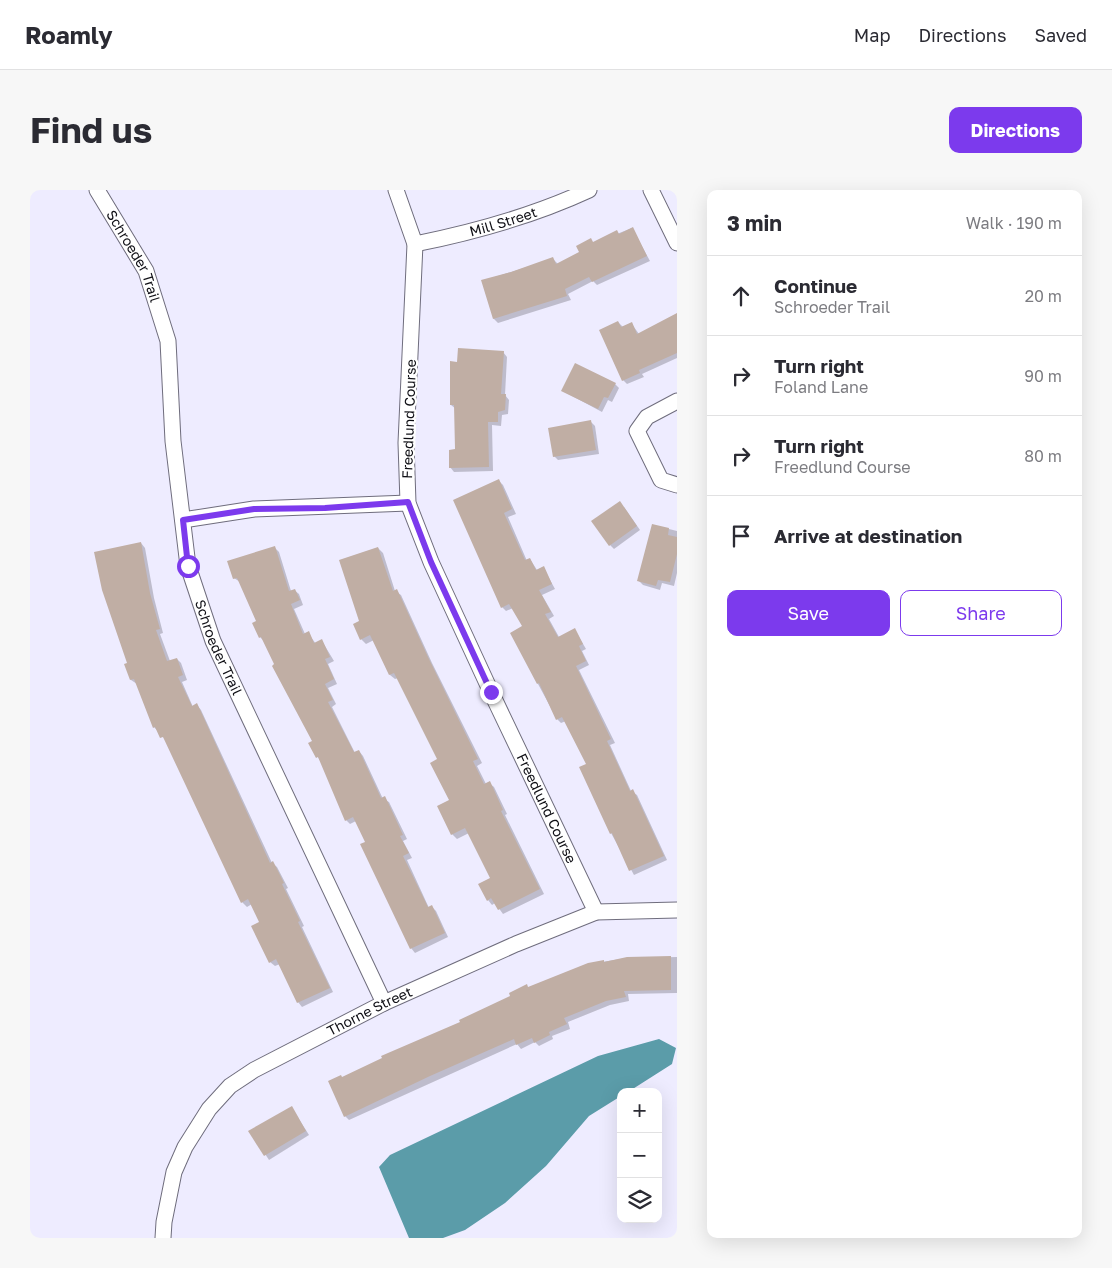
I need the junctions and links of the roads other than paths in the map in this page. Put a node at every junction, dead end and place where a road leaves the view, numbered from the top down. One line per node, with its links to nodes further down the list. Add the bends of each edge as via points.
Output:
1 (96, 190): 10 (street, Schroeder Trail, via 146,271 168,341 173,441)
2 (396, 190): 5 (street)
3 (589, 190): 5 (street, Mill Street, via 554,207 477,231)
4 (651, 190): 6 (street)
5 (415, 244): 9 (street, Freedlund Course, via 406,443)
6 (677, 244)
7 (677, 401): 8 (street, via 646,418 637,431 661,480)
8 (677, 485)
9 (408, 502): 10 (street, via 254,509); 12 (street, Freedlund Course, via 431,562)
10 (183, 520): 13 (street, Schroeder Trail, via 188,566 213,641)
11 (677, 910): 12 (street, Thorne Street)
12 (596, 912): 13 (street, Thorne Street)
13 (384, 1003): 14 (street, Thorne Street, via 254,1070 230,1086 209,1109 181,1156 174,1172)
14 (163, 1238)

